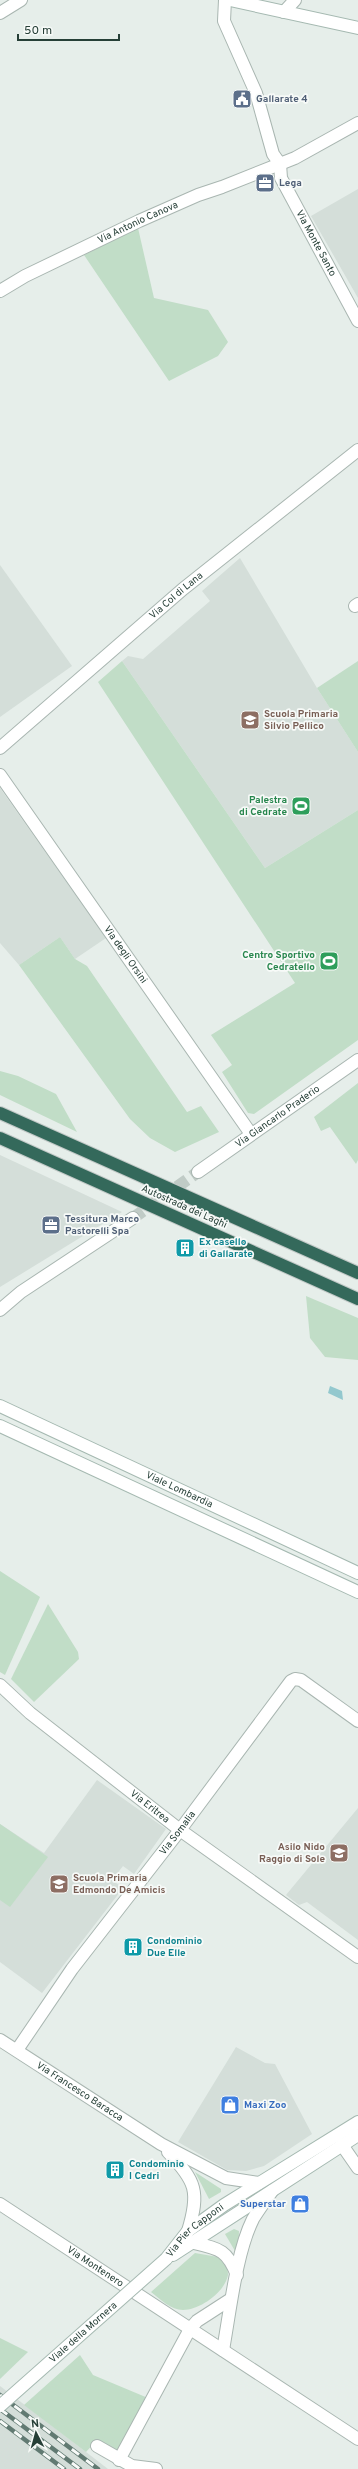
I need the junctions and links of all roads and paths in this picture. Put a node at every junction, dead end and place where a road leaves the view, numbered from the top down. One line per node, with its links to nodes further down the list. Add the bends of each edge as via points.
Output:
1 (21, 0): 6 (street)
2 (224, 0): 9 (street, Via Monte Santo, via 224,21 262,107 271,148)
3 (230, 0): 5 (street)
4 (296, 0): 5 (street)
5 (284, 12): 7 (street)
6 (0, 13)
7 (358, 28)
8 (358, 123): 9 (street, Via Antonio Canova)
9 (280, 164): 10 (street, Via Antonio Canova, via 139,221 25,276); 11 (street, Via Monte Santo, via 281,178)
10 (0, 291)
11 (357, 316)
12 (358, 450): 13 (street, Via Col di Lana, via 183,589)
13 (0, 748)
14 (0, 775): 17 (street, Via degli Orsini)
15 (358, 1060): 17 (street, Via Giancarlo Praderio)
16 (0, 1113): 21 (highway, Autostrada dei Laghi)
17 (251, 1134): 19 (street, Via Giancarlo Praderio)
18 (0, 1138): 23 (highway, Autostrada dei Laghi)
19 (198, 1172)
20 (133, 1218): 22 (street)
21 (358, 1273)
22 (21, 1292): 24 (street); 25 (street)
23 (358, 1299)
24 (0, 1303)
25 (0, 1310)
26 (0, 1406): 28 (street, Viale Lombardia)
27 (0, 1426): 29 (street, Viale Lombardia)
28 (358, 1573)
29 (358, 1592)
30 (2, 1690): 32 (street, Via Eritrea)
31 (358, 1721): 32 (street, Via Somalia, via 301,1680 291,1681)
32 (180, 1830): 33 (street, Via Eritrea); 35 (street, Via Somalia, via 72,1969)
33 (358, 1957)
34 (0, 2040): 35 (street, Via Francesco Baracca)
35 (17, 2050): 38 (street, Via Francesco Baracca)
36 (358, 2122): 41 (street, Via Pier Capponi)
37 (358, 2135): 39 (street, Via Pier Capponi)
38 (160, 2144): 41 (street, Via Francesco Baracca, via 226,2178); 44 (street, Via Francesco Baracca, via 183,2167 194,2186 194,2210)
39 (342, 2145): 40 (street); 42 (street, Via Pier Capponi)
40 (358, 2168)
41 (259, 2183): 44 (street, Via Pier Capponi)
42 (272, 2190): 45 (street, Via Pier Capponi); 47 (street, via 253,2220)
43 (0, 2204): 49 (street, Via Montenero)
44 (188, 2231): 46 (street, Via Pier Capponi)
45 (194, 2243): 46 (street, Via Pier Capponi); 47 (street, via 213,2247 230,2257)
46 (166, 2259): 51 (street, Viale della Mornera, bridge)
47 (237, 2275): 48 (street)
48 (231, 2299): 49 (street, via 196,2321); 50 (street)
49 (190, 2329): 50 (street, Via Montenero); 54 (street)
50 (223, 2350): 52 (street, Via Montenero)
51 (0, 2406)
52 (358, 2439)
53 (97, 2446): 54 (street)
54 (119, 2460): 55 (street, via 132,2466)
55 (156, 2469)

